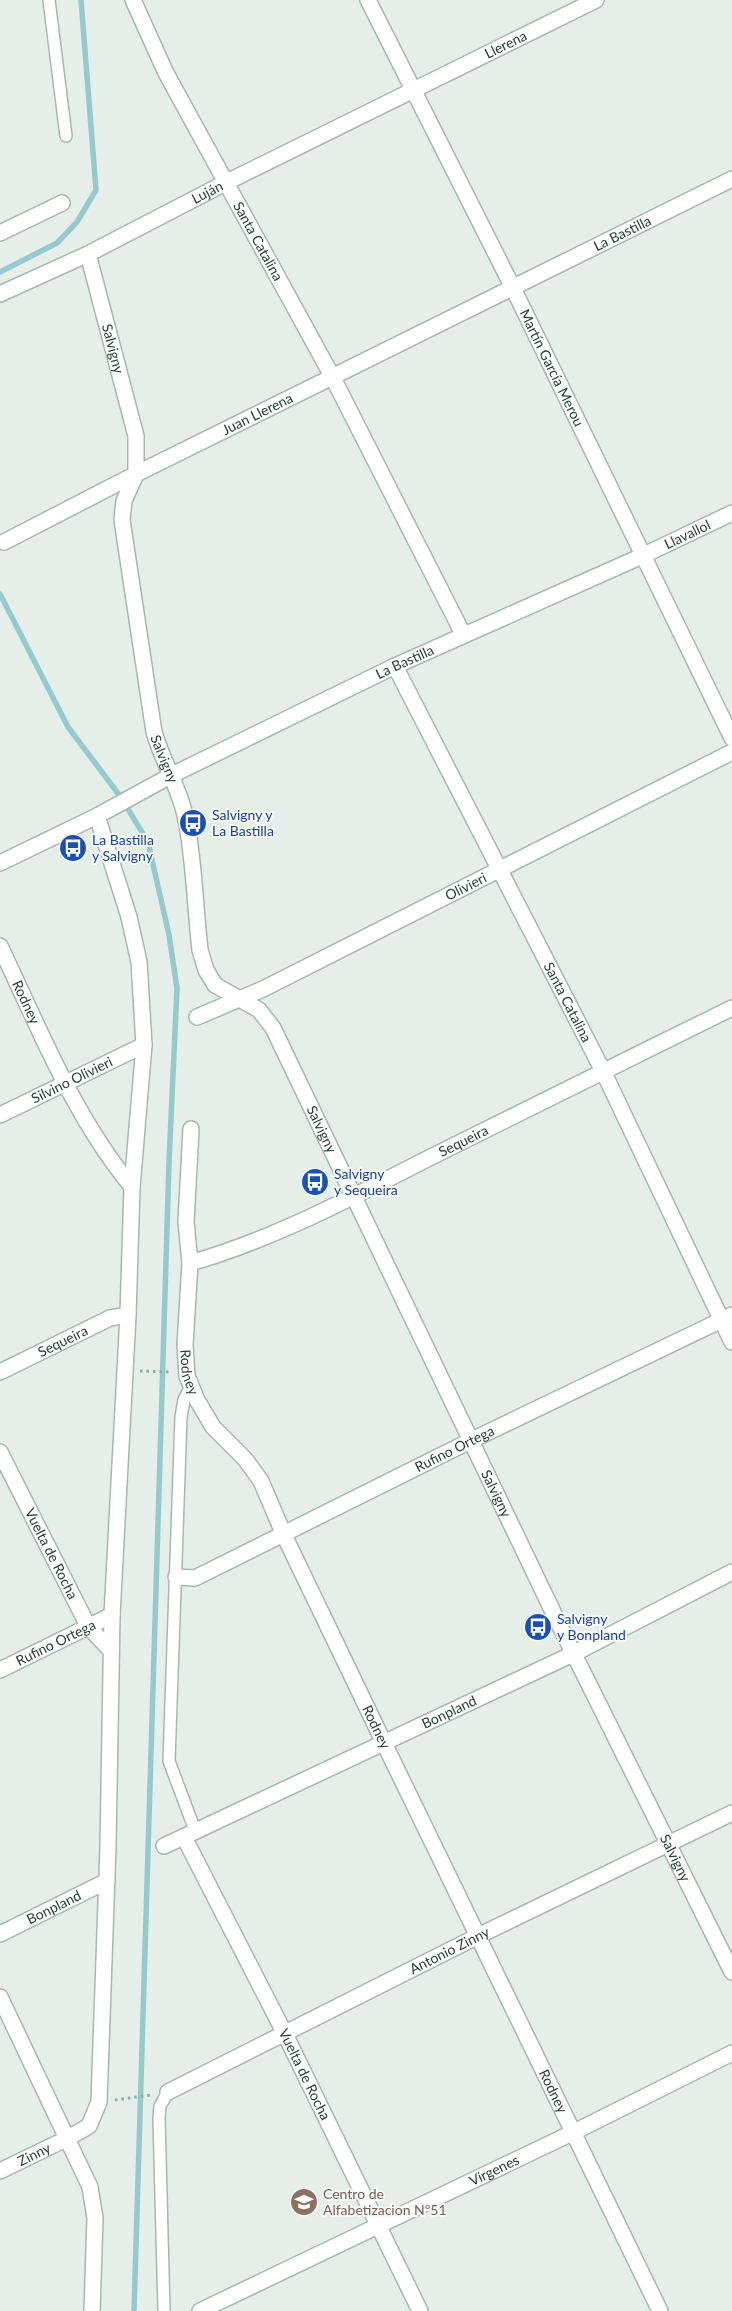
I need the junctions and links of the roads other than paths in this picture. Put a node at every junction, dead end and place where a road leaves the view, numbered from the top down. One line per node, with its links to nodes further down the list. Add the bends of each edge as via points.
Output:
1 (49, 0): 6 (lane)
2 (133, 0): 8 (street, Santa Catalina, via 166,73)
3 (368, 0): 5 (street, Martín García Merou)
4 (596, 0): 5 (street, Llerena)
5 (415, 89): 8 (street, Luján); 12 (street, Martín García Merou)
6 (66, 136)
7 (732, 179): 12 (street, La Bastilla)
8 (225, 183): 11 (street, Luján); 14 (street, Santa Catalina)
9 (62, 203): 10 (street)
10 (0, 233)
11 (88, 254): 13 (street, Luján); 15 (street, Salvigny, via 136,436)
12 (513, 288): 14 (street, Juan Llerena); 18 (street, Martín García Merou)
13 (0, 294)
14 (332, 376): 15 (street, Juan Llerena); 19 (street, Santa Catalina)
15 (136, 474): 17 (street, Juan Llerena); 23 (street, Salvigny, via 124,502 122,520 154,732)
16 (732, 513): 18 (street, Llavallol)
17 (4, 542)
18 (642, 556): 19 (street, La Bastilla); 21 (street, Martín García Merou)
19 (464, 634): 20 (street, La Bastilla)
20 (395, 666): 23 (street, La Bastilla); 26 (street, Santa Catalina)
21 (732, 738)
22 (732, 752): 26 (street, Olivieri)
23 (172, 775): 24 (street, La Bastilla); 28 (street, Salvigny, via 185,816 200,950 206,970 215,985)
24 (97, 816): 25 (street); 31 (street, via 140,962)
25 (0, 863)
26 (499, 870): 28 (street, Olivieri); 32 (street, Santa Catalina)
27 (0, 946): 33 (street, Rodney)
28 (240, 998): 30 (street, Olivieri); 37 (street, Salvigny, via 259,1010 273,1028)
29 (732, 1008): 32 (street, Sequeira)
30 (197, 1017)
31 (144, 1045): 33 (street, Silvino Olivieri); 36 (street)
32 (603, 1071): 37 (street, Sequeira); 40 (street, Santa Catalina)
33 (66, 1084): 34 (street, Silvino Olivieri); 36 (street, Rodney, via 110,1161)
34 (0, 1115)
35 (191, 1129): 38 (street, Rodney, via 186,1222)
36 (132, 1187): 39 (street)
37 (355, 1196): 38 (street, Sequeira, via 283,1229); 44 (street, Salvigny)
38 (190, 1263): 43 (street, Rodney, via 185,1345 187,1376)
39 (128, 1315): 42 (street, Sequeira, via 110,1318); 49 (street)
40 (727, 1318): 41 (street, Santa Catalina); 44 (street, Rufino Ortega)
41 (732, 1342)
42 (0, 1372)
43 (191, 1386): 46 (street, Rodney, via 213,1427 245,1459 261,1482); 48 (lane, via 181,1417)
44 (472, 1440): 46 (street, Rufino Ortega); 52 (street, Salvigny)
45 (0, 1452): 50 (street, Vuelta de Rocha)
46 (284, 1535): 48 (street, Rufino Ortega, via 194,1578); 54 (street, Rodney)
47 (732, 1572): 52 (street, Bonpland)
48 (176, 1577): 56 (lane, via 168,1761)
49 (112, 1615): 50 (street, Rufino Ortega); 51 (street)
50 (88, 1626): 51 (street, Vuelta de Rocha); 53 (street, Rufino Ortega)
51 (111, 1651): 59 (street)
52 (575, 1653): 54 (street, Bonpland); 57 (street, Salvigny)
53 (0, 1670)
54 (384, 1743): 56 (street, Bonpland); 61 (street, Rodney)
55 (732, 1813): 57 (street, Antonio Zinny)
56 (190, 1836): 58 (street, Bonpland); 64 (street, Vuelta de Rocha)
57 (669, 1845): 61 (street, Antonio Zinny); 62 (street, Salvigny)
58 (164, 1846)
59 (107, 1881): 60 (street, Bonpland); 68 (street, Zinny, via 99,2102 88,2126)
60 (0, 1934)
61 (478, 1936): 64 (street, Antonio Zinny); 67 (street, Rodney)
62 (732, 1972)
63 (0, 1997): 68 (street)
64 (285, 2034): 66 (street, Antonio Zinny); 70 (street, Vuelta de Rocha)
65 (732, 2053): 67 (street, Vírgenes)
66 (168, 2092): 72 (lane, via 160,2106 159,2118)
67 (572, 2133): 70 (street, Vírgenes); 75 (street, Rodney)
68 (68, 2138): 69 (street, Zinny); 71 (street, via 90,2187 96,2218)
69 (0, 2171)
70 (379, 2226): 73 (street, Vírgenes); 74 (street, Vuelta de Rocha)
71 (92, 2311)
72 (164, 2311)
73 (200, 2311)
74 (420, 2311)
75 (660, 2311)

